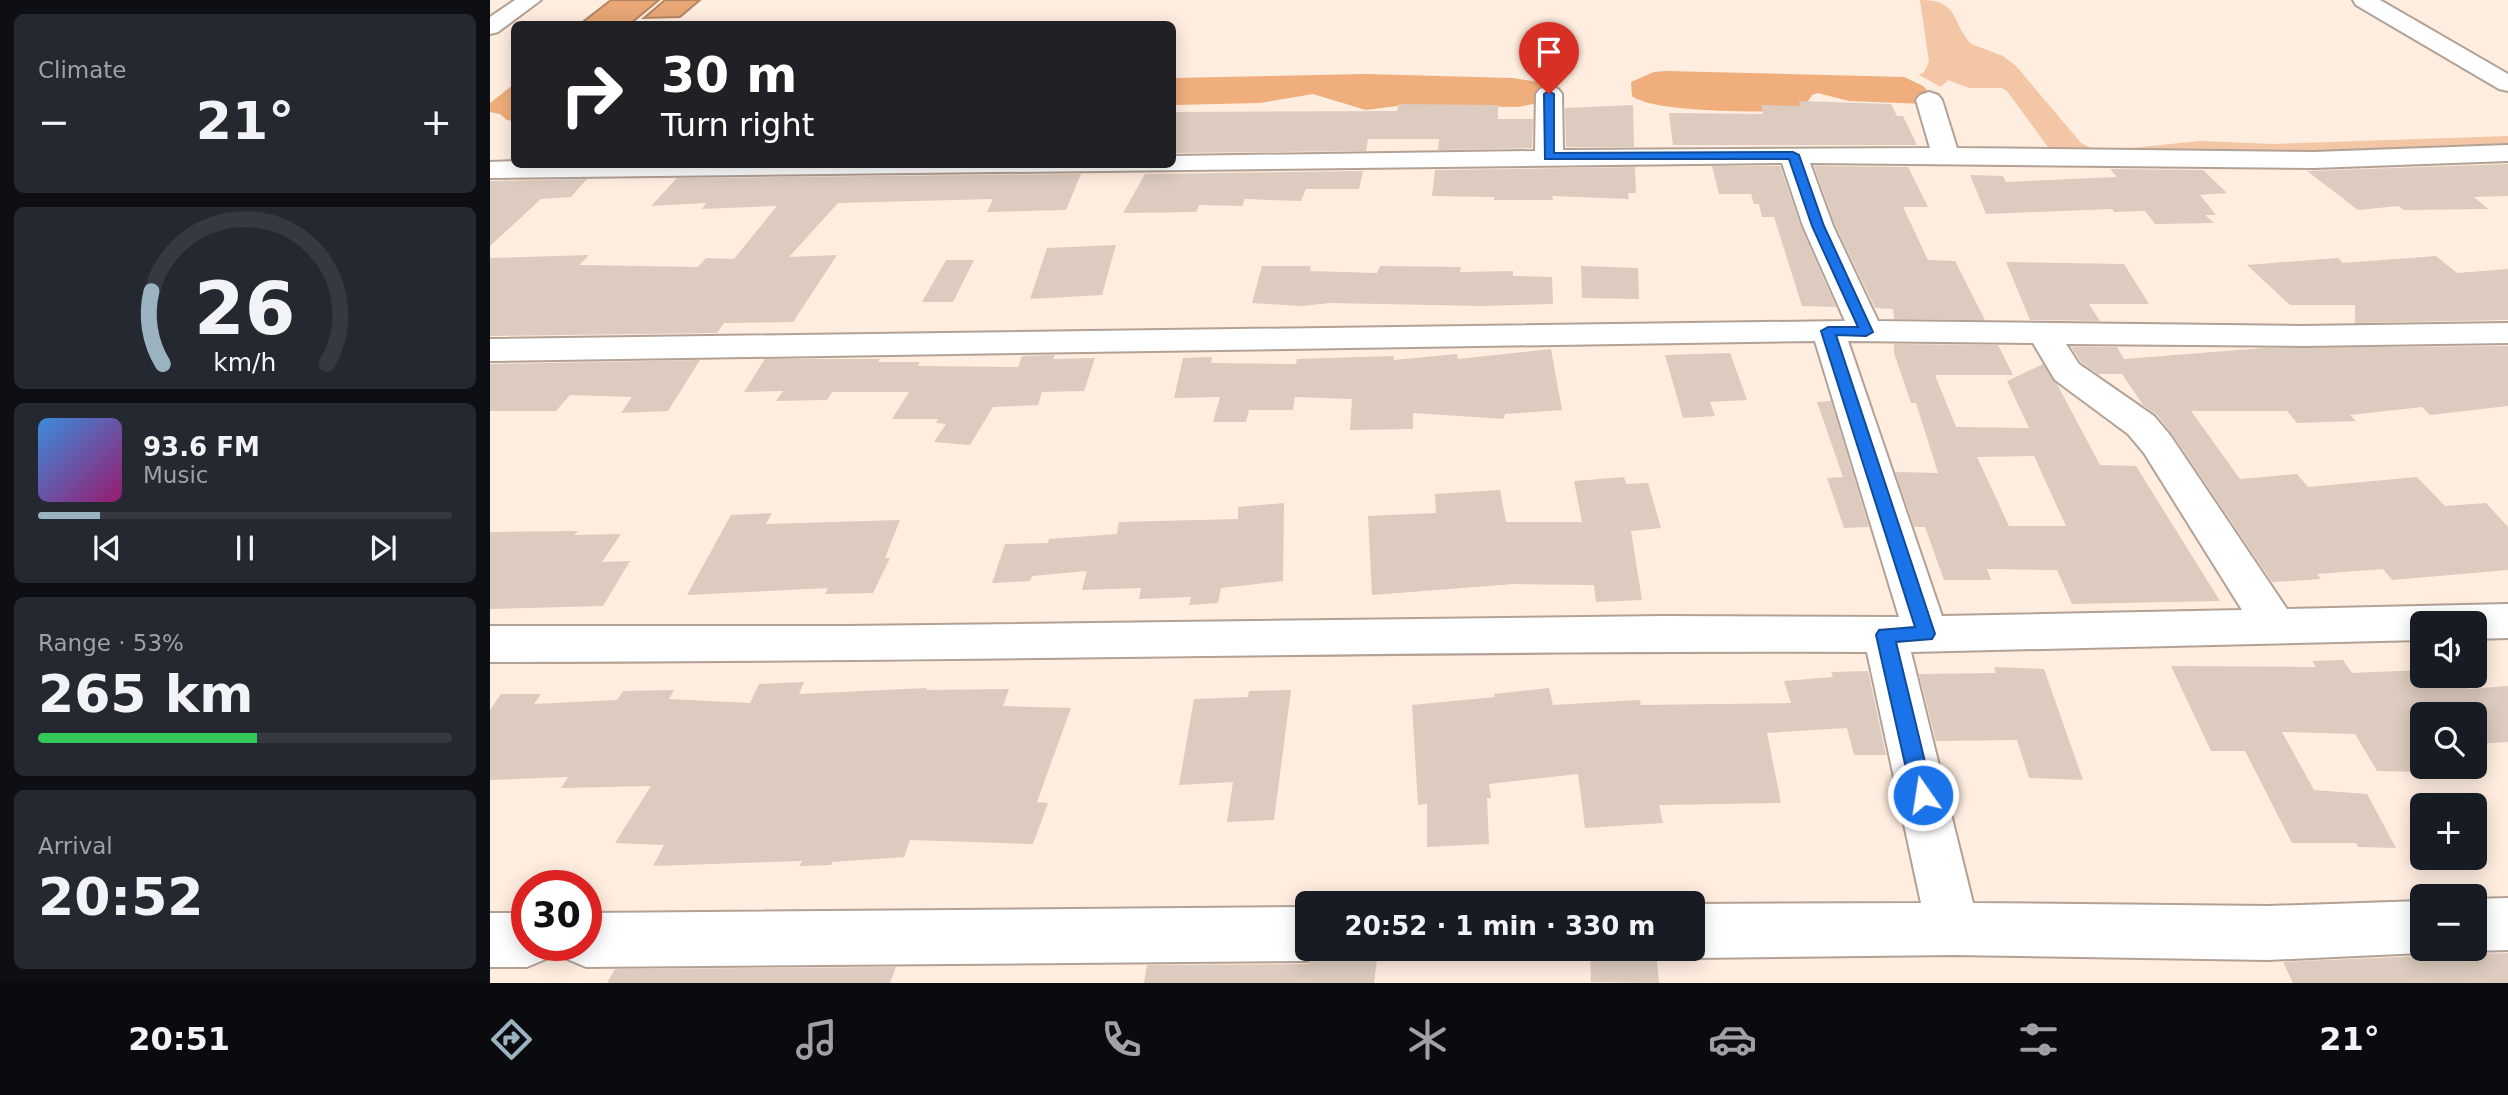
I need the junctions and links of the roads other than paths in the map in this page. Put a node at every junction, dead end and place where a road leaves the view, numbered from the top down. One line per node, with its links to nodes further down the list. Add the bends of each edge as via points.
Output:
1 (530, 0): 3 (street)
2 (2364, 0): 4 (street)
3 (490, 27)
4 (2508, 84)
5 (1549, 94): 10 (street)
6 (1929, 100): 9 (street)
7 (2508, 153): 9 (street, via 2314,160)
8 (1793, 155): 9 (street); 10 (street); 15 (street, via 1818,226)
9 (1946, 156)
10 (1549, 157): 11 (street)
11 (1176, 164)
12 (712, 168): 13 (street)
13 (490, 170)
14 (1828, 331): 15 (street); 18 (street); 21 (street)
15 (1866, 332): 16 (street)
16 (2043, 333): 17 (street); 20 (street, via 2067,372 2141,425 2158,444)
17 (2508, 333)
18 (490, 350)
19 (2508, 621): 20 (street)
20 (2275, 625): 21 (street)
21 (1906, 634): 22 (street); 26 (street)
22 (490, 644)
23 (2508, 924): 24 (street)
24 (2487, 925)
25 (2410, 927): 26 (street, via 2268,933)
26 (1953, 929): 27 (street)
27 (1705, 931)
28 (1295, 934): 31 (street)
29 (490, 940): 30 (street)
30 (511, 940)
31 (602, 940)

